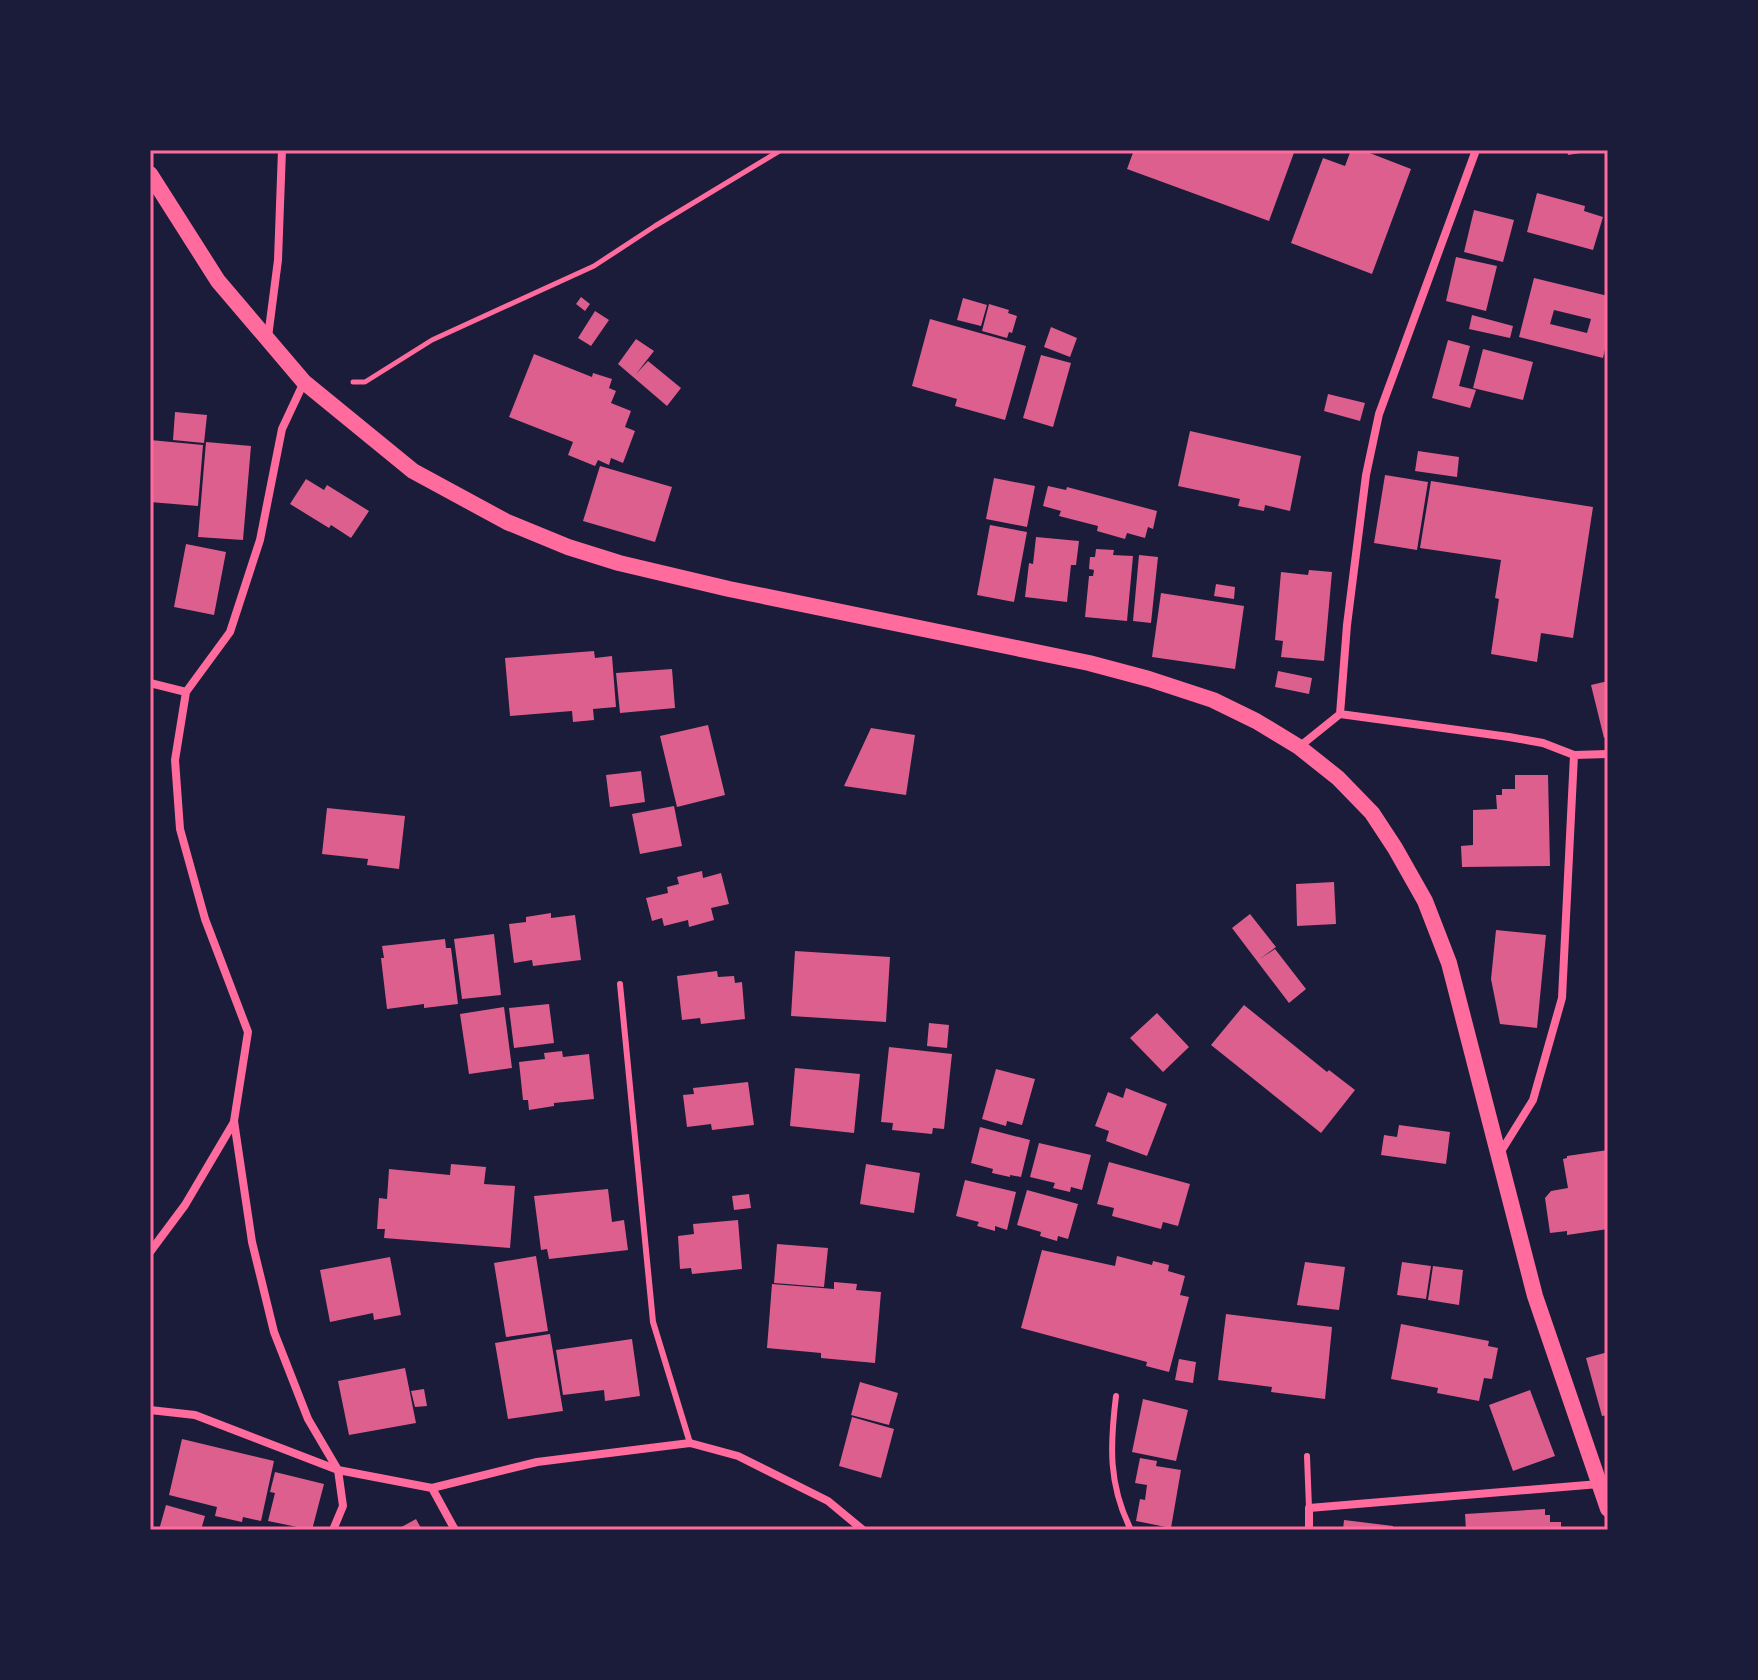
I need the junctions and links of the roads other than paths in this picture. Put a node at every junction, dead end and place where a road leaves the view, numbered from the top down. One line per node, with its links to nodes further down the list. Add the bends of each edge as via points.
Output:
1 (282, 150): 4 (street, via 278,260)
2 (1476, 150): 8 (street, via 1379,414 1366,475)
3 (150, 174): 4 (main road, via 218,281)
4 (268, 341): 5 (main road)
5 (304, 382): 7 (street, via 282,429 260,540 230,632); 9 (main road, via 413,471 507,522 568,547 729,589 1149,679 1213,700)
6 (150, 683): 7 (street)
7 (186, 692): 13 (street, via 175,760 180,829 205,919 248,1032)
8 (1340, 714): 9 (street); 11 (street, via 1509,737)
9 (1299, 747): 14 (main road, via 1372,813 1425,901 1449,963)
10 (1608, 754): 11 (street)
11 (1574, 755): 14 (street, via 1562,998 1533,1100)
12 (620, 984): 18 (lane, via 653,1322)
13 (234, 1121): 15 (street, via 185,1205); 20 (street, via 252,1242 274,1332 308,1419)
14 (1499, 1154): 21 (main road, via 1535,1296)
15 (150, 1252)
16 (1116, 1396): 28 (lane, via 1112,1471 1119,1507)
17 (150, 1410): 20 (street, via 195,1415)
18 (690, 1443): 22 (street, via 537,1462); 27 (street, via 738,1456 828,1501)
19 (1307, 1456): 23 (lane)
20 (338, 1470): 22 (street); 25 (street, via 343,1506)
21 (1599, 1484): 23 (street); 24 (main road)
22 (432, 1488): 26 (street)
23 (1309, 1508): 29 (street)
24 (1608, 1509)
25 (333, 1530)
26 (455, 1530)
27 (863, 1530)
28 (1131, 1530)
29 (1309, 1530)

